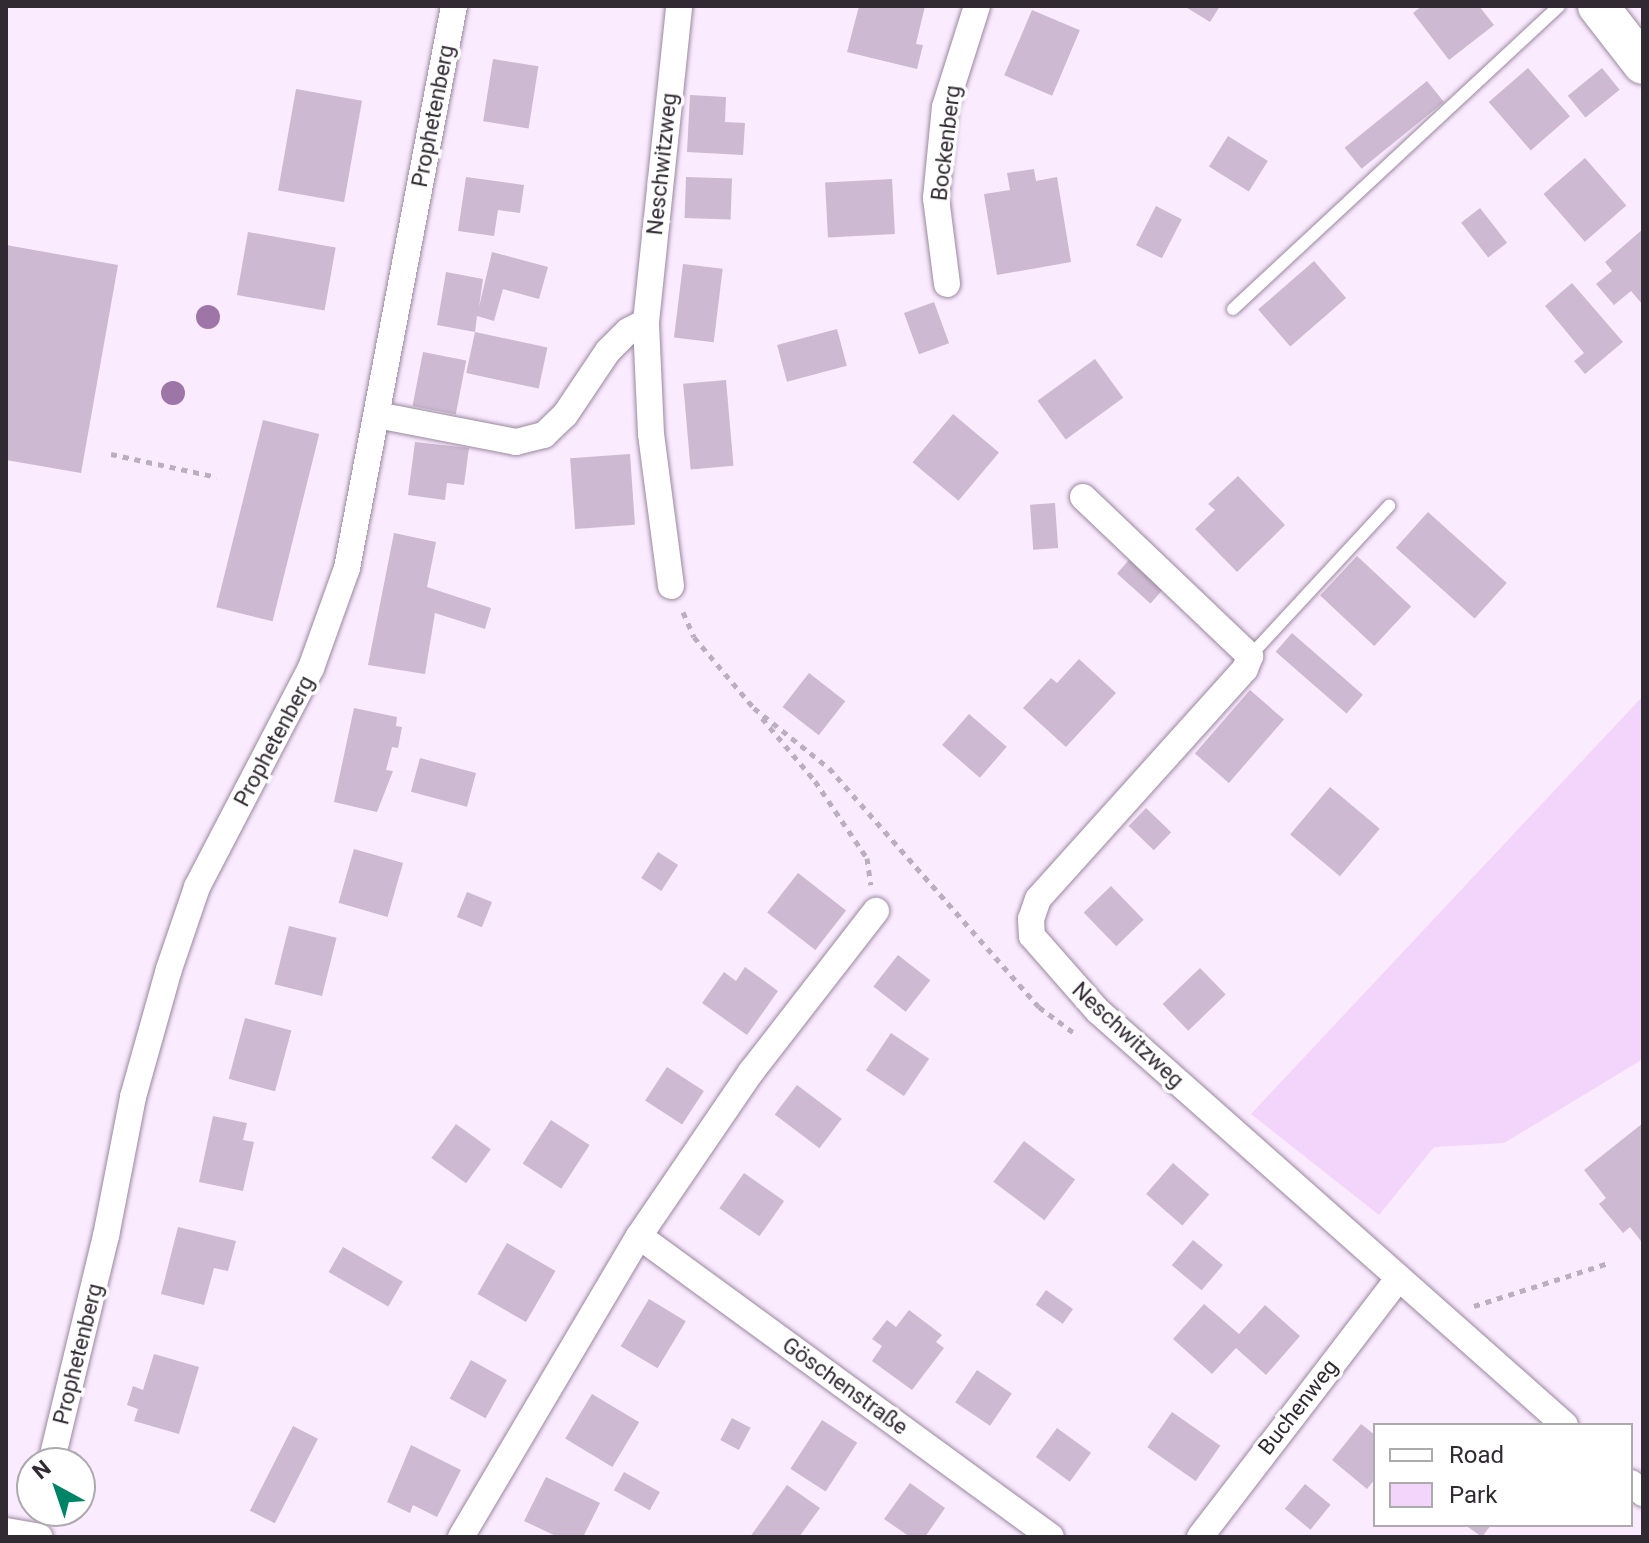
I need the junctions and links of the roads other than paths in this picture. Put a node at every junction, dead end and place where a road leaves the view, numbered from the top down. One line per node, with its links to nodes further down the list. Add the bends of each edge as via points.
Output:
1 (454, 6): 10 (street, Prophetenberg)
2 (679, 6): 9 (street, Neschwitzweg)
3 (977, 6): 7 (street, Bockenberg, via 945,107 936,198)
4 (1559, 6): 8 (lane)
5 (1598, 6): 6 (main road)
6 (1643, 64)
7 (947, 284)
8 (1233, 309)
9 (646, 322): 10 (street, via 608,351 565,415 544,435 516,442); 13 (street, Neschwitzweg, via 651,434)
10 (377, 415): 19 (street, Prophetenberg, via 347,568 311,668 197,887 169,969 133,1097)
11 (1083, 497): 14 (street)
12 (1389, 506): 14 (lane)
13 (671, 586)
14 (1250, 656): 17 (street, Neschwitzweg, via 1245,669 1038,899 1032,936 1098,1011)
15 (876, 911): 16 (street, via 751,1072)
16 (639, 1236): 20 (street); 21 (street, Göschenstraße)
17 (1398, 1279): 18 (street, Neschwitzweg); 22 (street, Buchenweg)
18 (1563, 1423)
19 (55, 1447)
20 (461, 1537)
21 (1051, 1537)
22 (1200, 1537)

